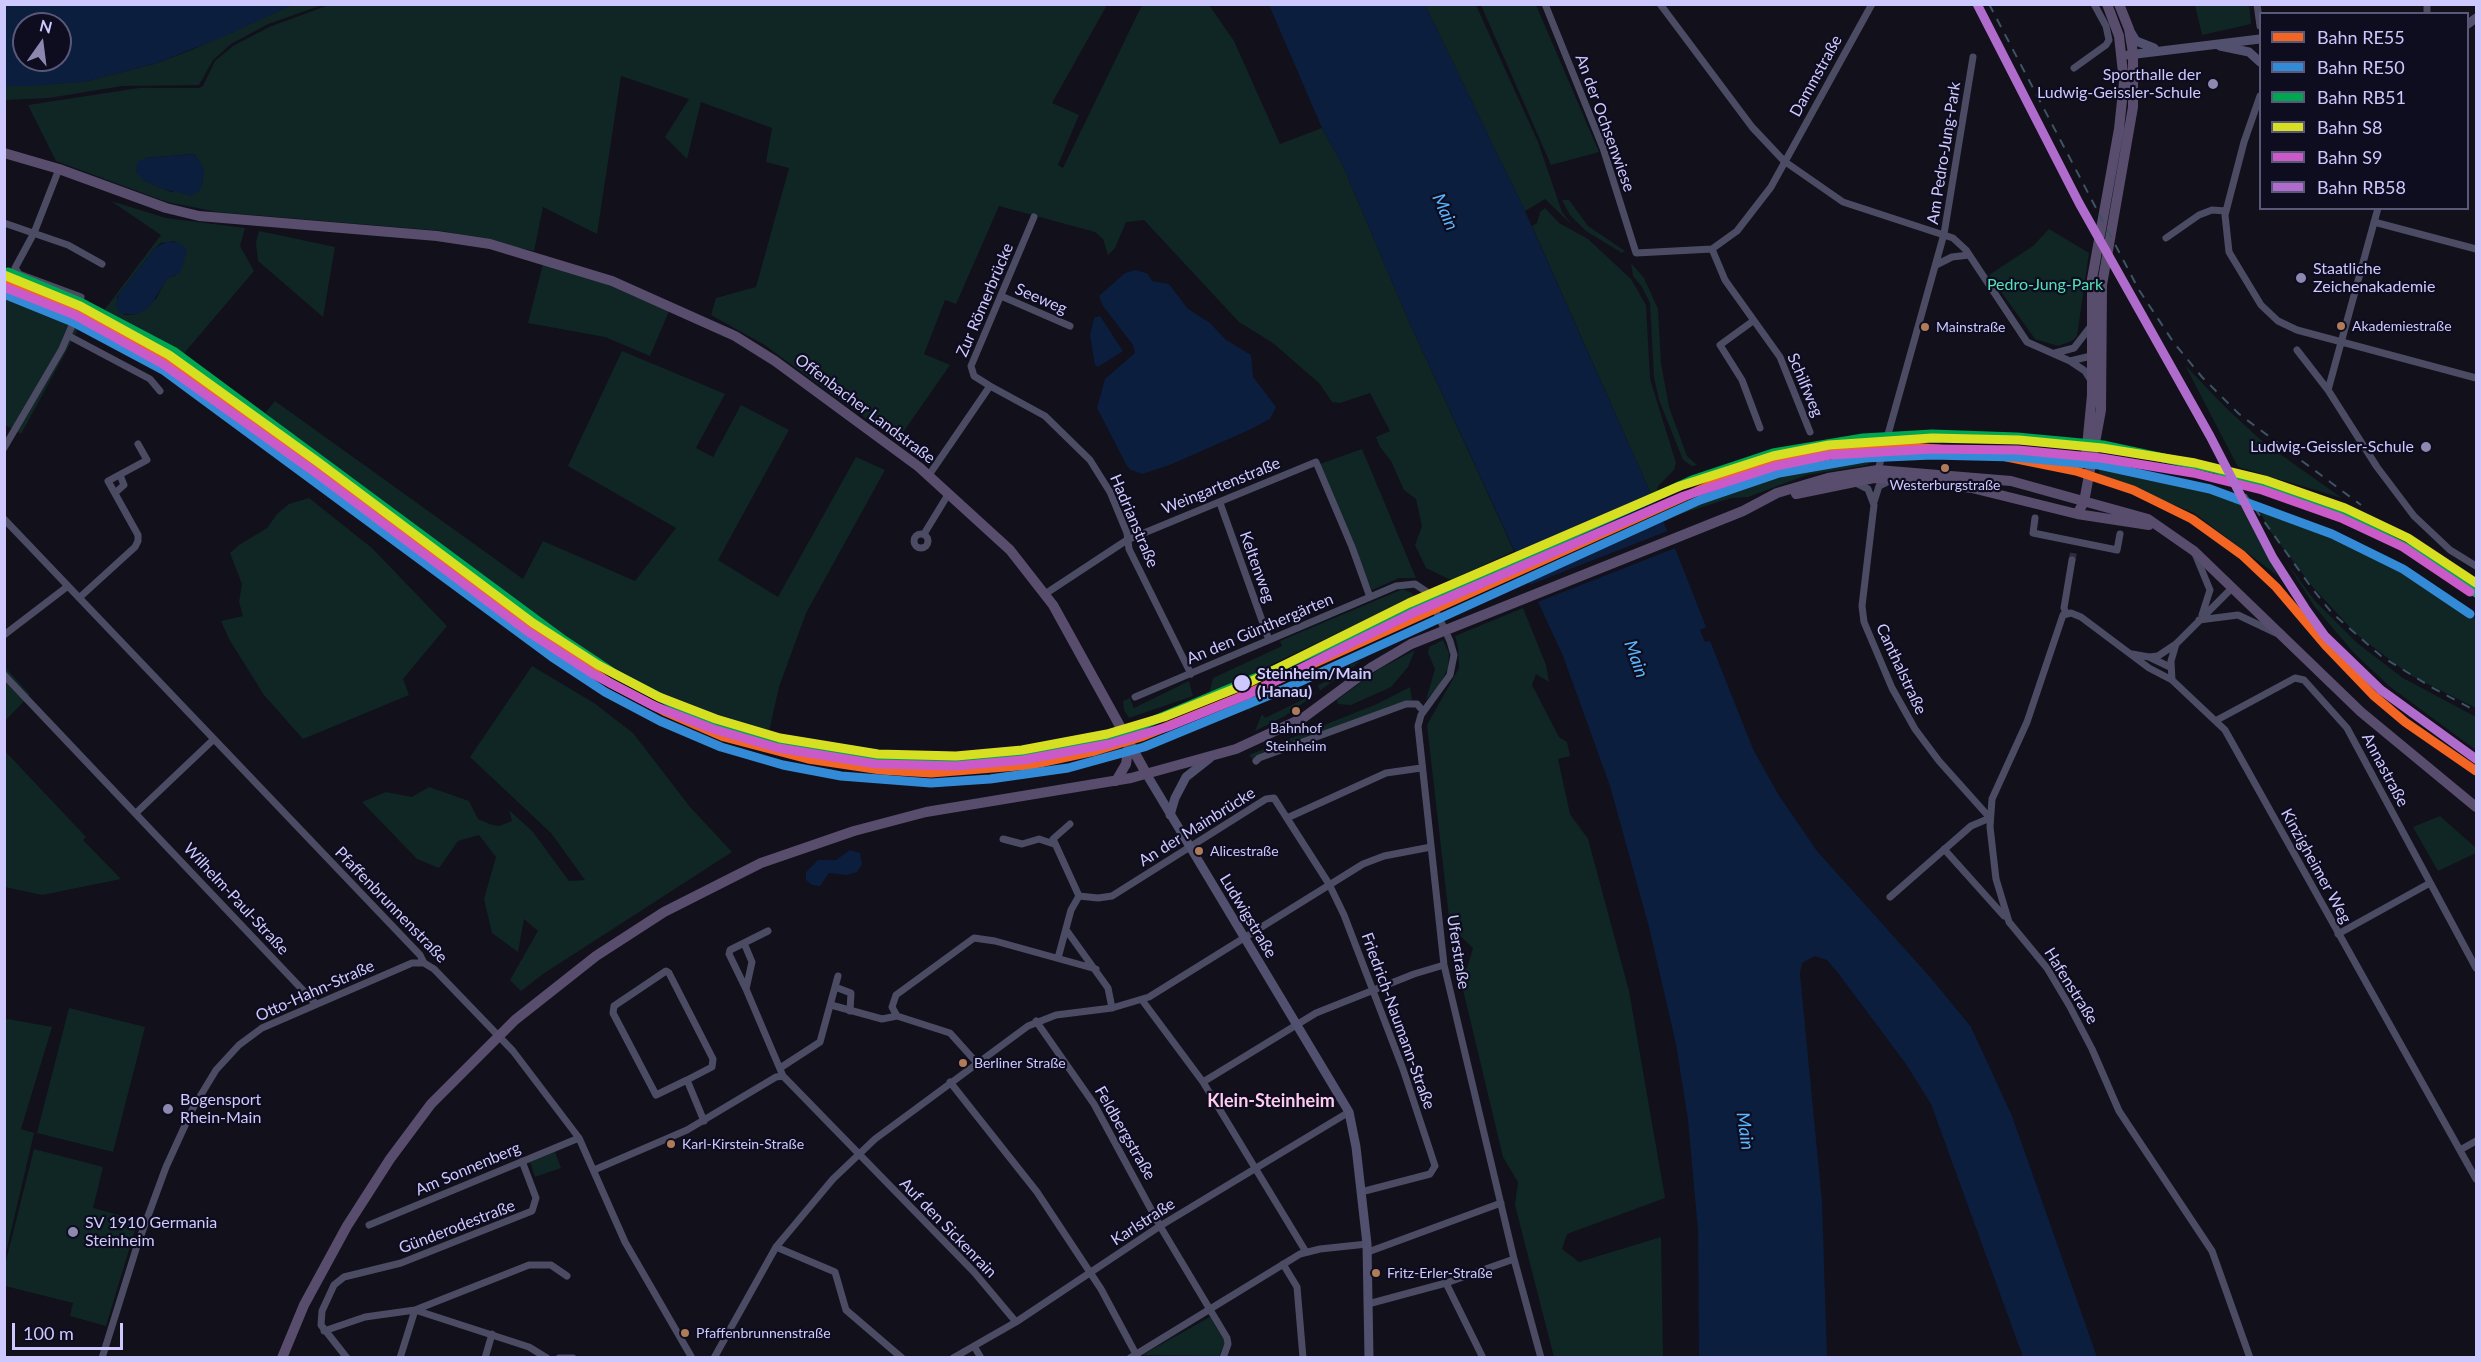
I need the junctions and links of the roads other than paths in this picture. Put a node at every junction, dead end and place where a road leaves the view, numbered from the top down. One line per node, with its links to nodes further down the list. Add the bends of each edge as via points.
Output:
1 (1545, 4): 27 (street, An der Ochsenwiese, via 1604,148 1636,252)
2 (1660, 4): 17 (street, via 1752,127)
3 (1872, 4): 17 (street, Dammstraße)
4 (2094, 4): 14 (street, via 2109,40)
5 (2107, 4): 11 (main road)
6 (2119, 4): 7 (main road)
7 (2129, 29): 10 (main road, via 2141,44); 11 (main road)
8 (2259, 39): 9 (main road)
9 (2220, 46): 10 (main road); 13 (main road, via 2249,52)
10 (2162, 50): 11 (main road)
11 (2128, 55): 32 (main road)
12 (1973, 57): 25 (street, Am Pedro-Jung-Park)
13 (2259, 61)
14 (2074, 68)
15 (2259, 99): 20 (street)
16 (4, 153): 18 (main road)
17 (1784, 160): 25 (street, via 1843,202); 27 (street, Dammstraße, via 1771,187 1737,231)
18 (56, 168): 24 (street); 56 (main road, Offenbacher Landstraße, via 199,216 482,242 585,272 716,326 775,361)
19 (2377, 210): 23 (street)
20 (2226, 211): 26 (street, via 2199,214); 40 (street, via 2229,252 2242,278 2270,315 2297,330)
21 (1034, 217): 33 (street, Zur Römerbrücke)
22 (4, 222): 24 (street)
23 (2374, 222): 28 (street); 40 (street)
24 (34, 233): 30 (street, via 68,245); 34 (street, via 16,273)
25 (1944, 234): 29 (street, Am Pedro-Jung-Park); 31 (street)
26 (2166, 238)
27 (1712, 249): 36 (street, Schilfweg, via 1718,268)
28 (2476, 249)
29 (1969, 255): 31 (street, via 1952,257); 42 (street, Am Pedro-Jung-Park, via 2025,340)
30 (102, 264)
31 (1936, 265): 54 (street)
32 (2097, 282): 38 (main road); 61 (main road, via 2102,394)
33 (1001, 296): 37 (street, Seeweg); 47 (street, Zur Römerbrücke, via 971,369 974,376)
34 (81, 297)
35 (74, 321): 39 (street)
36 (1754, 321): 50 (street, via 1720,345 1742,380); 51 (street, Schilfweg, via 1780,357)
37 (1070, 326)
38 (2091, 326): 42 (street, via 2074,348); 43 (main road)
39 (69, 336): 49 (street, via 150,379); 53 (street)
40 (2342, 342): 45 (street); 48 (street)
41 (2297, 350): 48 (street)
42 (2049, 353): 44 (street, Am Pedro-Jung-Park)
43 (2091, 356): 44 (street); 46 (main road)
44 (2070, 361): 46 (street, Am Pedro-Jung-Park, via 2085,371)
45 (2476, 378)
46 (2092, 383): 61 (main road)
47 (990, 386): 56 (street); 71 (street, Hadrianstraße, via 1041,413 1087,456 1110,492)
48 (2328, 390): 74 (street, via 2414,516 2450,550)
49 (160, 391)
50 (1760, 428)
51 (1810, 432)
52 (138, 444): 55 (street, via 147,460)
53 (4, 448)
54 (1876, 474): 57 (main road); 58 (main road); 61 (main road, via 2020,482); 64 (main road, via 1809,483)
55 (120, 475): 59 (street, via 124,485); 59 (street, via 108,481)
56 (929, 475): 60 (main road, Offenbacher Landstraße)
57 (1896, 479): 63 (street, Canthalstraße, via 1879,486); 65 (main road, via 1980,490)
58 (1851, 482): 63 (street, via 1868,489); 64 (main road)
59 (115, 493): 80 (street, via 138,538 135,547)
60 (949, 493): 69 (street); 78 (main road, Offenbacher Landstraße, via 1010,550)
61 (2081, 501): 65 (main road); 68 (main road, via 2135,513)
62 (1220, 503): 71 (street, Weingartenstraße); 79 (street, Weingartenstraße, via 1316,462); 85 (street, Keltenweg)
63 (1874, 505): 107 (street, Canthalstraße, via 1862,606 1864,622 1892,688 1915,729)
64 (1743, 511): 98 (main road, via 1439,632 1389,656 1288,726)
65 (2077, 514): 68 (main road)
66 (2035, 518): 70 (street, via 2033,532 2075,545 2117,549)
67 (4, 519): 75 (street, Pfaffenbrunnenstraße)
68 (2158, 527): 72 (main road)
69 (924, 534)
70 (2120, 534)
71 (1127, 540): 78 (street, Weingartenstraße); 90 (street, Hadrianstraße)
72 (2194, 551): 77 (main road); 82 (street, via 2210,590)
73 (2072, 561): 81 (street, Hafenstraße)
74 (2476, 566)
75 (68, 586): 80 (street, Pfaffenbrunnenstraße); 84 (street)
76 (1396, 586): 79 (street, An den Günthergärten); 94 (street, Uferstraße, via 1409,583 1424,589 1453,648 1450,675)
77 (2231, 589): 82 (street); 83 (main road)
78 (1045, 594): 97 (main road, Offenbacher Landstraße)
79 (1370, 597): 85 (street, An den Günthergärten)
80 (79, 598): 96 (street, Pfaffenbrunnenstraße)
81 (2066, 614): 87 (street, via 2081,617); 107 (street, Hafenstraße, via 2061,618 2027,722 1994,793)
82 (2199, 620): 83 (street, via 2238,615); 86 (street)
83 (2279, 634): 103 (main road, via 2361,712)
84 (4, 635)
85 (1269, 640): 90 (street, An den Günthergärten)
86 (2176, 644): 88 (street, via 2163,654); 89 (street)
87 (2130, 653): 88 (street); 92 (street)
88 (2149, 657): 89 (street)
89 (2170, 667): 92 (street)
90 (1191, 674): 93 (street, An den Günthergärten)
91 (4, 675): 104 (street, Wilhelm-Paul-Straße)
92 (2172, 680): 95 (street, Kinzigheimer Weg)
93 (1135, 697)
94 (1423, 711): 99 (street, via 1417,704 1406,704); 100 (street, Uferstraße, via 1418,726)
95 (2217, 720): 114 (street, Annastraße, via 2295,678 2302,679 2347,728); 121 (street, Kinzigheimer Weg)
96 (214, 740): 104 (street); 125 (street, Pfaffenbrunnenstraße)
97 (1129, 744): 101 (main road, Offenbacher Landstraße); 102 (main road, via 1126,764)
98 (1210, 758): 101 (main road); 105 (main road, via 1186,777)
99 (1256, 761)
100 (1421, 768): 106 (street, via 1386,773); 112 (street, Uferstraße)
101 (1147, 775): 102 (main road); 105 (main road, Ludwigstraße)
102 (1116, 781): 141 (main road, via 926,812 854,831 761,863 642,925 596,956)
103 (2476, 807)
104 (136, 813): 134 (street, Wilhelm-Paul-Straße)
105 (1170, 815): 111 (main road, Ludwigstraße)
106 (1287, 818): 111 (street, An der Mainbrücke, via 1274,798 1269,798); 115 (street, Friedrich-Naumann-Straße)
107 (1990, 818): 113 (street, via 1971,826); 118 (street, Hafenstraße, via 1998,888)
108 (1070, 824): 110 (street, via 1054,836)
109 (1003, 839): 110 (street, via 1022,844 1039,839)
110 (1054, 844): 116 (street)
111 (1188, 847): 116 (street, An der Mainbrücke, via 1112,896); 122 (main road, Ludwigstraße)
112 (1431, 847): 115 (street, via 1376,859); 126 (street, Uferstraße)
113 (1944, 849): 117 (street); 118 (street)
114 (2430, 883): 121 (street); 128 (street, Annastraße)
115 (1329, 884): 122 (street); 132 (street, Friedrich-Naumann-Straße)
116 (1079, 896): 120 (street, via 1071,910)
117 (1890, 897)
118 (2009, 922): 196 (street, Hafenstraße, via 2061,991 2122,1117 2212,1251)
119 (768, 931): 123 (street)
120 (1067, 931): 124 (street); 127 (street)
121 (2338, 934): 152 (street, Kinzigheimer Weg)
122 (1244, 938): 133 (street); 140 (main road, Ludwigstraße)
123 (744, 944): 131 (street, via 752,962); 131 (street, via 729,954)
124 (1058, 958): 127 (street); 138 (street, via 974,938 896,995 892,1007)
125 (424, 963): 134 (street, Otto-Hahn-Straße, via 412,963); 141 (street, Pfaffenbrunnenstraße)
126 (1444, 965): 132 (street); 159 (street, Uferstraße)
127 (1096, 969): 136 (street, via 1108,988)
128 (2476, 969)
129 (838, 976): 130 (street)
130 (835, 987): 135 (street); 137 (street, via 851,993)
131 (746, 989): 143 (street)
132 (1373, 990): 140 (street); 158 (street, Friedrich-Naumann-Straße, via 1435,1166 1430,1174)
133 (1142, 1000): 136 (street); 147 (street)
134 (316, 1004): 179 (street, Otto-Hahn-Straße, via 247,1038 203,1090 179,1137 144,1225)
135 (831, 1005): 137 (street); 143 (street, via 818,1045)
136 (1112, 1008): 139 (street)
137 (850, 1011): 138 (street, via 882,1019)
138 (897, 1016): 142 (street, via 950,1033)
139 (1036, 1021): 142 (street); 161 (street, Feldbergstraße, via 1094,1104)
140 (1296, 1024): 147 (street); 148 (main road, Ludwigstraße)
141 (498, 1035): 150 (street, Pfaffenbrunnenstraße); 180 (main road, via 431,1104 380,1175 318,1278)
142 (977, 1063): 146 (street)
143 (780, 1068): 144 (street)
144 (783, 1076): 149 (street); 153 (street)
145 (687, 1080): 145 (street, via 656,1095 614,1013 614,1006 666,971 713,1059 712,1067); 149 (street)
146 (950, 1082): 153 (street); 167 (street, via 1020,1168)
147 (1203, 1082): 155 (street)
148 (1349, 1112): 155 (street, Karlstraße); 158 (main road, Ludwigstraße)
149 (704, 1120): 156 (street)
150 (579, 1138): 154 (street, Am Sonnenberg); 156 (street, Pfaffenbrunnenstraße)
151 (2476, 1141): 152 (street)
152 (2460, 1150): 157 (street, Kinzigheimer Weg)
153 (859, 1154): 162 (street, via 819,1194); 173 (street, Auf den Sickenrain, via 974,1272)
154 (522, 1161): 160 (street, Am Sonnenberg); 174 (street, Günderodestraße, via 536,1198 532,1211 401,1263 339,1280 322,1311)
155 (1256, 1168): 161 (street, Karlstraße); 164 (street)
156 (594, 1170): 187 (street, Pfaffenbrunnenstraße, via 625,1242)
157 (2476, 1179)
158 (1361, 1192): 163 (main road, Ludwigstraße)
159 (1501, 1203): 163 (street); 165 (street, Uferstraße)
160 (369, 1225)
161 (1160, 1226): 167 (street, Karlstraße); 172 (street, Feldbergstraße)
162 (776, 1247): 188 (street); 189 (street, via 836,1272 846,1310)
163 (1368, 1248): 164 (street); 170 (main road, Ludwigstraße)
164 (1306, 1252): 166 (street)
165 (1514, 1259): 169 (street); 195 (street, Uferstraße)
166 (1283, 1264): 172 (street); 192 (street, via 1297,1287)
167 (1090, 1272): 173 (street, Karlstraße); 177 (street)
168 (567, 1276): 171 (street, via 555,1266 529,1265)
169 (1446, 1283): 170 (street); 194 (street)
170 (1368, 1304): 193 (main road, Ludwigstraße)
171 (415, 1310): 174 (street, via 365,1317); 175 (street); 182 (street)
172 (1210, 1311): 177 (street); 178 (street, Feldbergstraße, via 1228,1341)
173 (1016, 1322): 176 (street, Karlstraße)
174 (324, 1331): 181 (street)
175 (492, 1334): 183 (street); 184 (street, via 537,1350)
176 (974, 1346): 190 (street, Karlstraße); 191 (street)
177 (1135, 1356)
178 (1222, 1357)
179 (102, 1358)
180 (282, 1358)
181 (347, 1358)
182 (400, 1358)
183 (484, 1358)
184 (547, 1358)
185 (560, 1358): 186 (street)
186 (573, 1358)
187 (692, 1358)
188 (714, 1358)
189 (902, 1358)
190 (953, 1358)
191 (981, 1358)
192 (1303, 1358)
193 (1368, 1358)
194 (1483, 1358)
195 (1541, 1358)
196 (2250, 1358)

